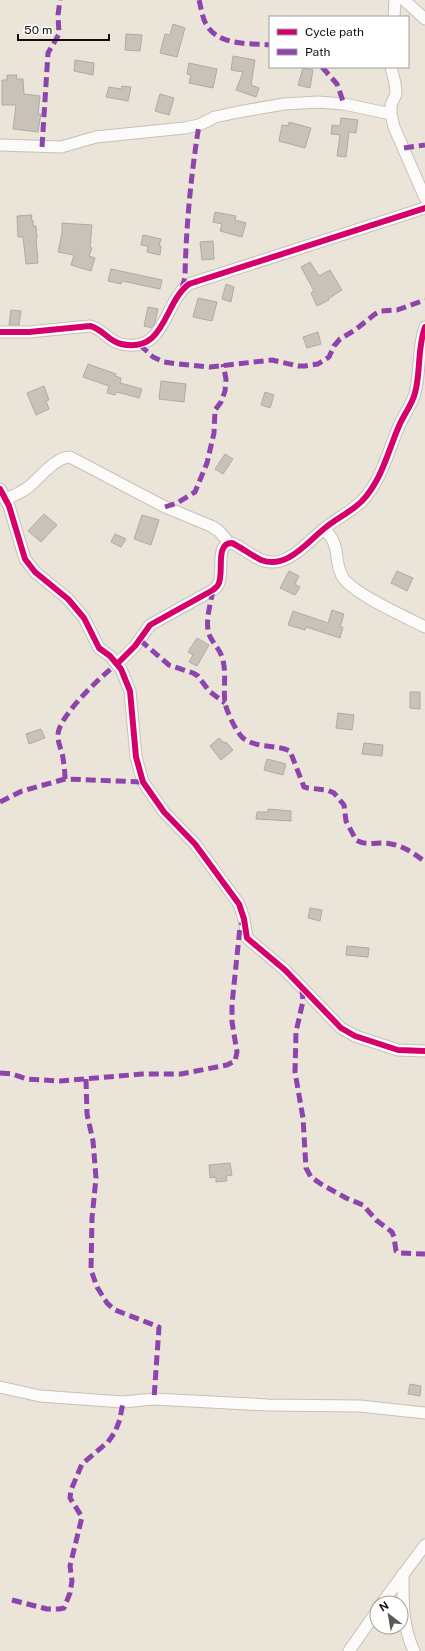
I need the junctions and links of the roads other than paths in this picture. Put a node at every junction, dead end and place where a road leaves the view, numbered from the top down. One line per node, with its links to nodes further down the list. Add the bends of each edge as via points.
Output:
1 (396, 0): 3 (street)
2 (404, 0): 4 (street)
3 (394, 16)
4 (425, 19)
5 (391, 68): 6 (street, via 396,94 391,105)
6 (391, 114): 7 (street, via 344,104 284,104 215,117 184,128 96,136 61,147); 8 (street, via 394,127)
7 (0, 145)
8 (425, 198)
9 (425, 208): 11 (street, via 189,284 181,290 157,333 140,345 131,346 114,342 96,327 90,326)
10 (425, 327): 14 (street, via 419,351 415,393 384,466 369,493 360,503)
11 (0, 332)
12 (0, 489): 13 (street)
13 (5, 499): 15 (street, via 17,495 52,466 65,457 70,457 165,506 211,526); 17 (street, via 25,559 35,572 68,599 84,618 99,648)
14 (324, 529): 15 (street, via 298,551 274,563); 16 (street, via 333,539 337,565 347,584)
15 (229, 543): 17 (street, via 222,549 218,585 150,625 135,646)
16 (425, 627)
17 (116, 664): 18 (street, via 121,669 130,691 136,757 142,782 164,812 195,844 236,899 243,913 247,938 285,970 348,1032 398,1050)
18 (425, 1051)
19 (0, 1387): 20 (street, via 40,1396 123,1402 154,1399 268,1405 360,1406)
20 (425, 1414)
21 (425, 1545): 22 (street)
22 (403, 1574): 23 (street); 26 (street, via 404,1624)
23 (388, 1595)
24 (369, 1622): 25 (street)
25 (349, 1651)
26 (414, 1651)

